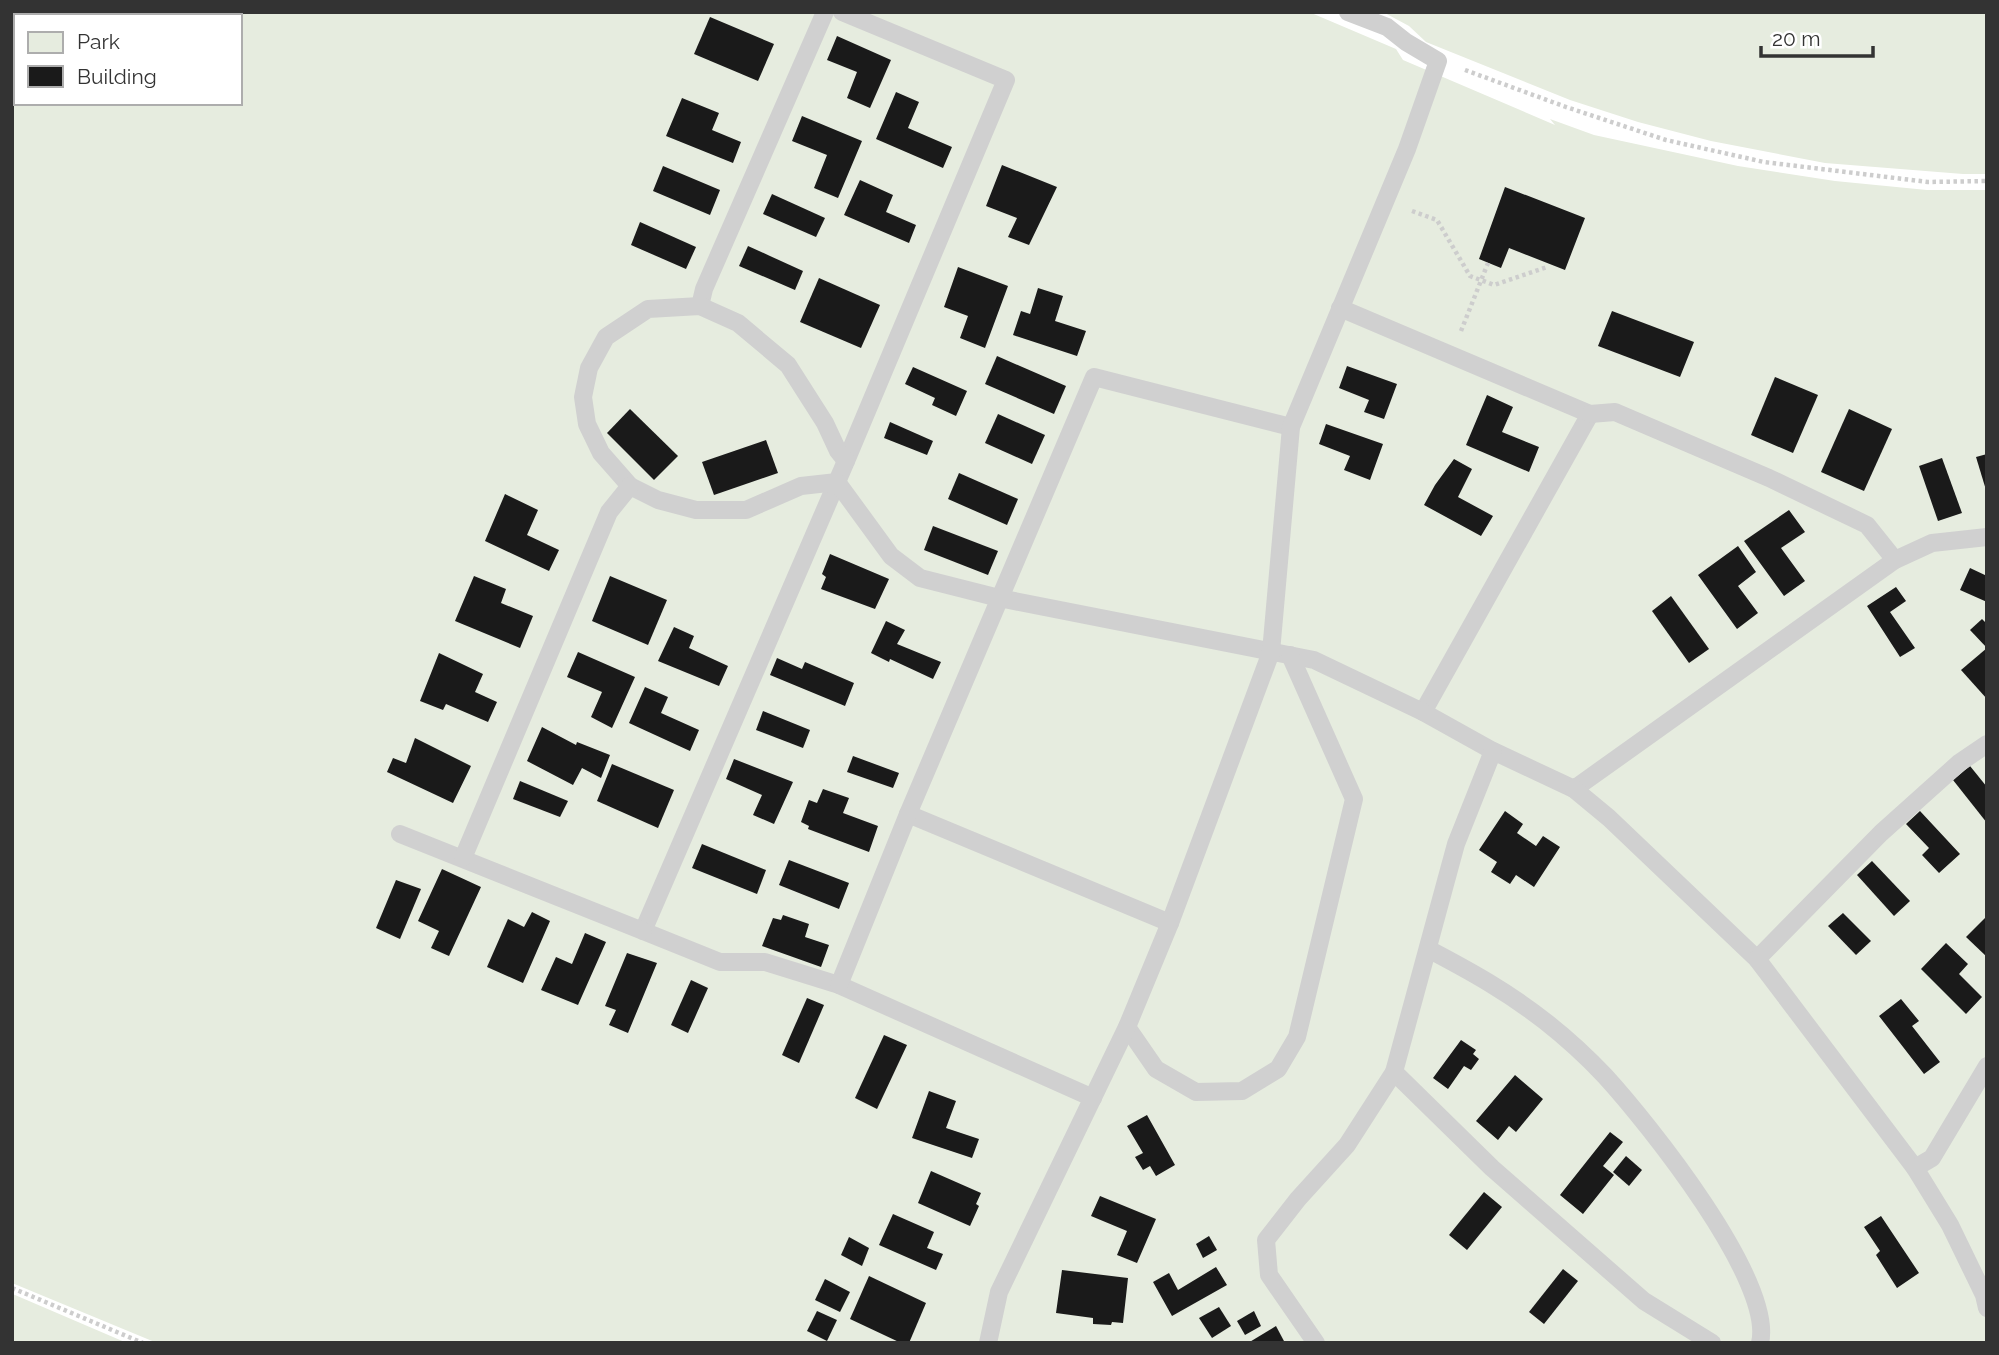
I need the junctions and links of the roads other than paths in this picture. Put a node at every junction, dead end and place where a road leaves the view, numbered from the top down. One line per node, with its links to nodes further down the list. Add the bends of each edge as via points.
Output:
1 (825, 12): 4 (lane)
2 (842, 12): 8 (lane, via 1006,80)
3 (1348, 12): 5 (lane, via 1387,27 1438,61 1407,149)
4 (700, 306): 8 (lane, via 738,323 788,365); 10 (lane, via 648,309 606,337 589,368 583,397 587,424 601,453)
5 (1340, 308): 6 (lane); 7 (lane)
6 (1590, 414): 12 (lane, via 1615,412 1855,519 1867,525); 16 (lane)
7 (1291, 427): 13 (lane, via 1094,377); 14 (lane)
8 (846, 461): 9 (lane)
9 (837, 482): 10 (lane, via 801,486 746,510 696,510 658,500); 13 (lane, via 891,556 920,578); 24 (lane)
10 (630, 486): 22 (lane, via 609,512)
11 (1987, 537): 12 (lane, via 1933,543)
12 (1895, 560): 19 (lane)
13 (999, 598): 14 (lane); 20 (lane)
14 (1272, 652): 15 (lane); 23 (lane)
15 (1290, 655): 16 (lane, via 1314,660); 28 (lane, via 1354,799 1297,1037 1278,1069 1242,1091 1196,1092 1156,1069)
16 (1423, 712): 18 (lane)
17 (1987, 744): 26 (lane, via 1959,762 1881,833)
18 (1493, 751): 19 (lane); 25 (lane, via 1456,844)
19 (1574, 789): 26 (lane, via 1619,826)
20 (908, 814): 23 (lane); 27 (lane)
21 (400, 834): 22 (lane)
22 (463, 858): 24 (lane)
23 (1170, 923): 28 (lane)
24 (643, 931): 27 (lane, via 720,962 765,962)
25 (1428, 949): 30 (lane); 37 (lane, via 1484,978 1546,1023 1604,1075 1688,1178 1724,1234 1757,1302)
26 (1757, 959): 32 (lane)
27 (839, 985): 31 (lane)
28 (1127, 1027): 31 (lane)
29 (1987, 1066): 32 (lane, via 1932,1158)
30 (1394, 1072): 35 (lane, via 1347,1145 1266,1240 1269,1275); 36 (lane, via 1492,1168 1644,1301)
31 (1093, 1098): 34 (lane, via 999,1292)
32 (1915, 1168): 33 (lane, via 1951,1225)
33 (1987, 1308)
34 (988, 1343)
35 (1316, 1343)
36 (1712, 1343)
37 (1760, 1343)

